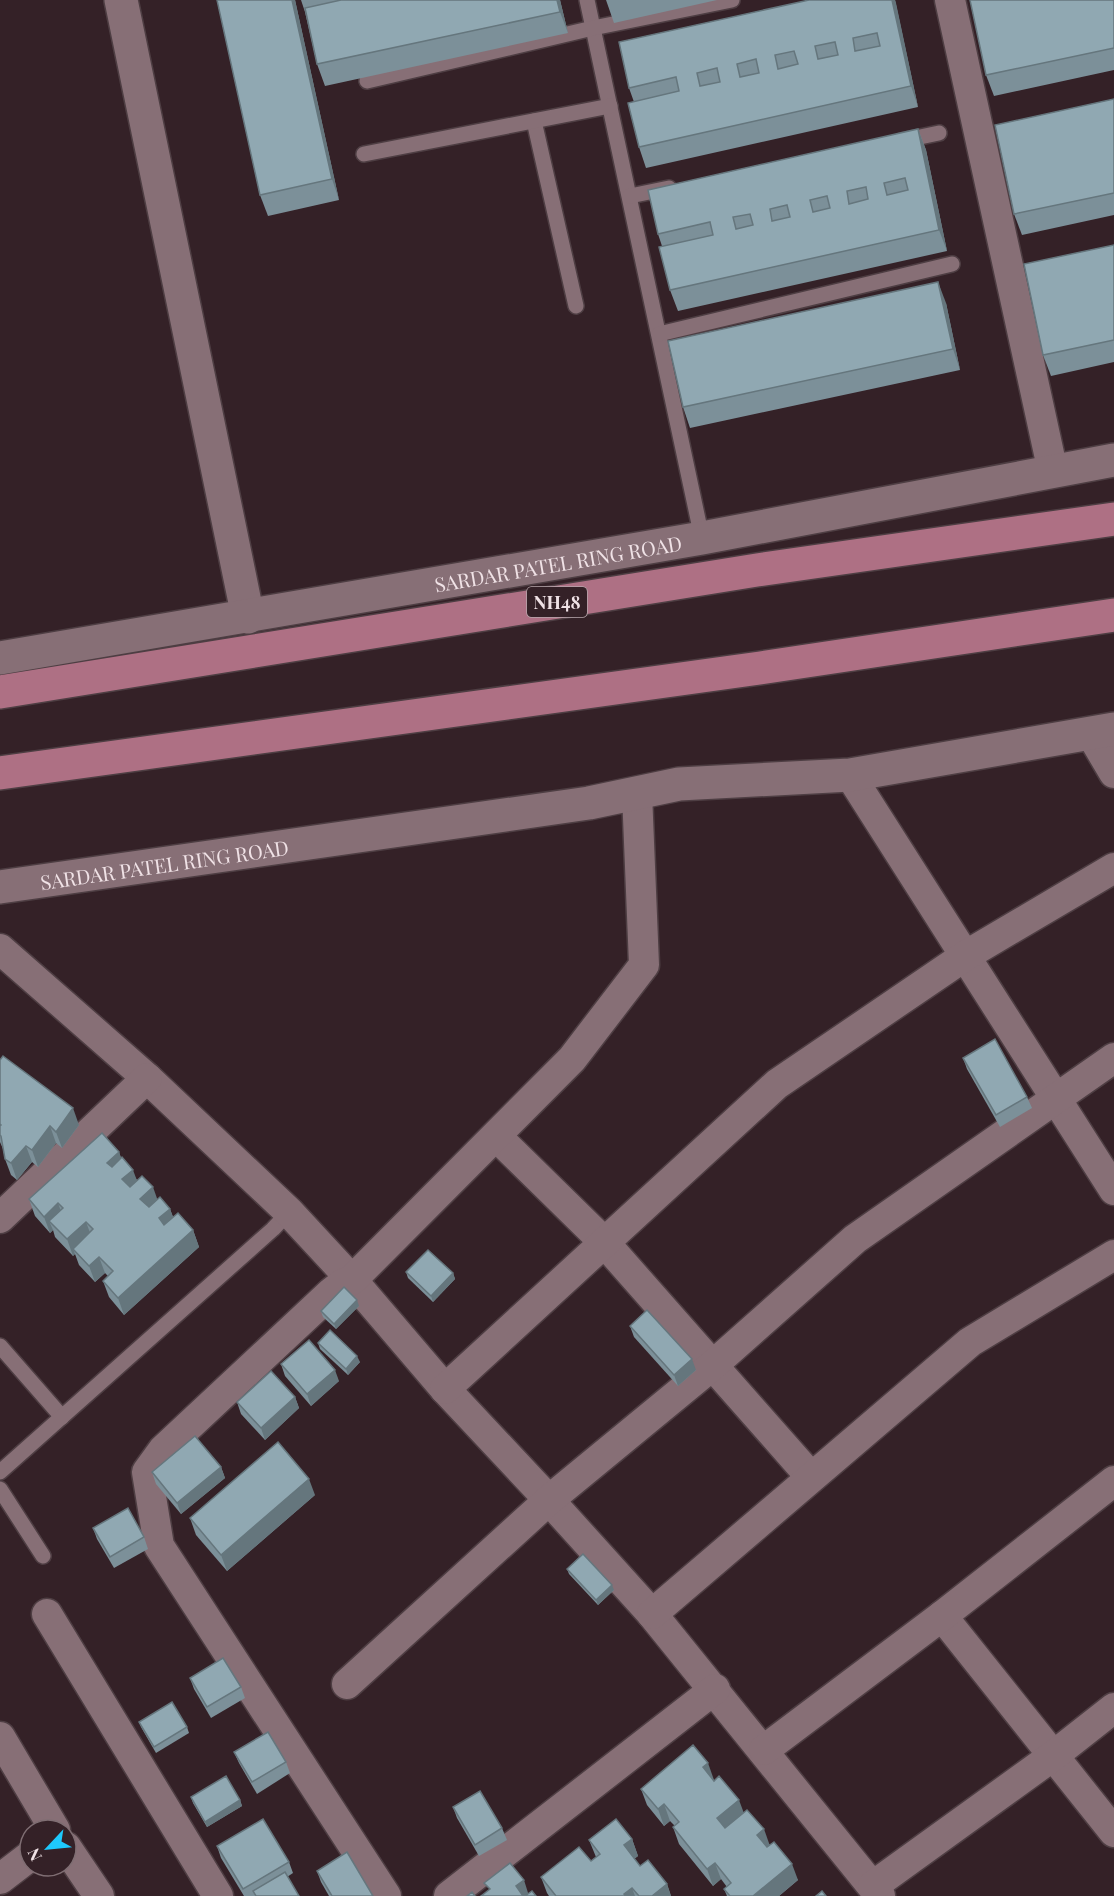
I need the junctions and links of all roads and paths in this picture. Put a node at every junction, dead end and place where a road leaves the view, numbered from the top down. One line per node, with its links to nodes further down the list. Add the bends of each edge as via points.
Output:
1 (120, 0): 22 (street)
2 (587, 0): 5 (lane)
3 (732, 0): 5 (lane)
4 (950, 0): 18 (street)
5 (593, 28): 6 (lane); 7 (lane)
6 (367, 81)
7 (610, 106): 8 (lane); 13 (lane)
8 (534, 121): 11 (lane); 15 (lane)
9 (939, 133): 10 (lane)
10 (882, 144)
11 (364, 154)
12 (687, 184): 13 (lane)
13 (630, 196): 16 (lane)
14 (952, 264): 16 (lane)
15 (576, 306)
16 (659, 334): 20 (lane)
17 (1114, 460): 18 (street, SARDAR PATEL RING ROAD)
18 (1053, 472): 20 (street, SARDAR PATEL RING ROAD)
19 (1114, 519): 24 (highway, SARDAR PATEL RING ROAD / NH48, via 757,570)
20 (702, 538): 22 (street, SARDAR PATEL RING ROAD)
21 (1114, 615): 27 (highway)
22 (248, 616): 23 (street, SARDAR PATEL RING ROAD)
23 (0, 658)
24 (0, 692)
25 (1102, 732): 26 (street); 28 (street, SARDAR PATEL RING ROAD)
26 (1114, 773)
27 (0, 774)
28 (850, 775): 29 (street, SARDAR PATEL RING ROAD, via 679,784); 33 (street)
29 (637, 793): 31 (street, SARDAR PATEL RING ROAD); 37 (street, via 644,964 572,1059)
30 (1114, 868): 33 (street)
31 (0, 886)
32 (0, 949): 35 (street)
33 (965, 956): 36 (street); 41 (street, via 777,1084)
34 (1114, 1058): 36 (street)
35 (147, 1078): 39 (street); 40 (street)
36 (1056, 1100): 38 (street); 45 (street, via 855,1239)
37 (496, 1136): 41 (street); 43 (street)
38 (1114, 1190)
39 (289, 1212): 43 (street); 47 (lane)
40 (0, 1218)
41 (603, 1241): 45 (street); 46 (street)
42 (1114, 1255): 49 (street, via 970,1342)
43 (352, 1280): 46 (street); 71 (street, via 332,1292 163,1450 147,1472 159,1546)
44 (0, 1347): 47 (lane)
45 (713, 1365): 49 (street); 52 (street)
46 (444, 1389): 52 (street)
47 (62, 1417): 48 (lane)
48 (0, 1472)
49 (811, 1477): 55 (street)
50 (1114, 1481): 56 (street)
51 (0, 1489): 53 (lane)
52 (549, 1500): 55 (street); 57 (street)
53 (43, 1556)
54 (46, 1614): 70 (street)
55 (652, 1614): 58 (street)
56 (942, 1616): 61 (street); 62 (street)
57 (347, 1684)
58 (715, 1689): 61 (street); 72 (street)
59 (1114, 1708): 62 (street)
60 (0, 1737): 63 (street)
61 (764, 1750): 68 (street)
62 (1053, 1756): 64 (street); 68 (street)
63 (48, 1818)
64 (1114, 1832)
65 (18, 1865): 67 (street)
66 (78, 1865): 69 (street)
67 (0, 1879)
68 (877, 1891)
69 (99, 1896)
70 (218, 1896)
71 (386, 1896)
72 (449, 1896)

